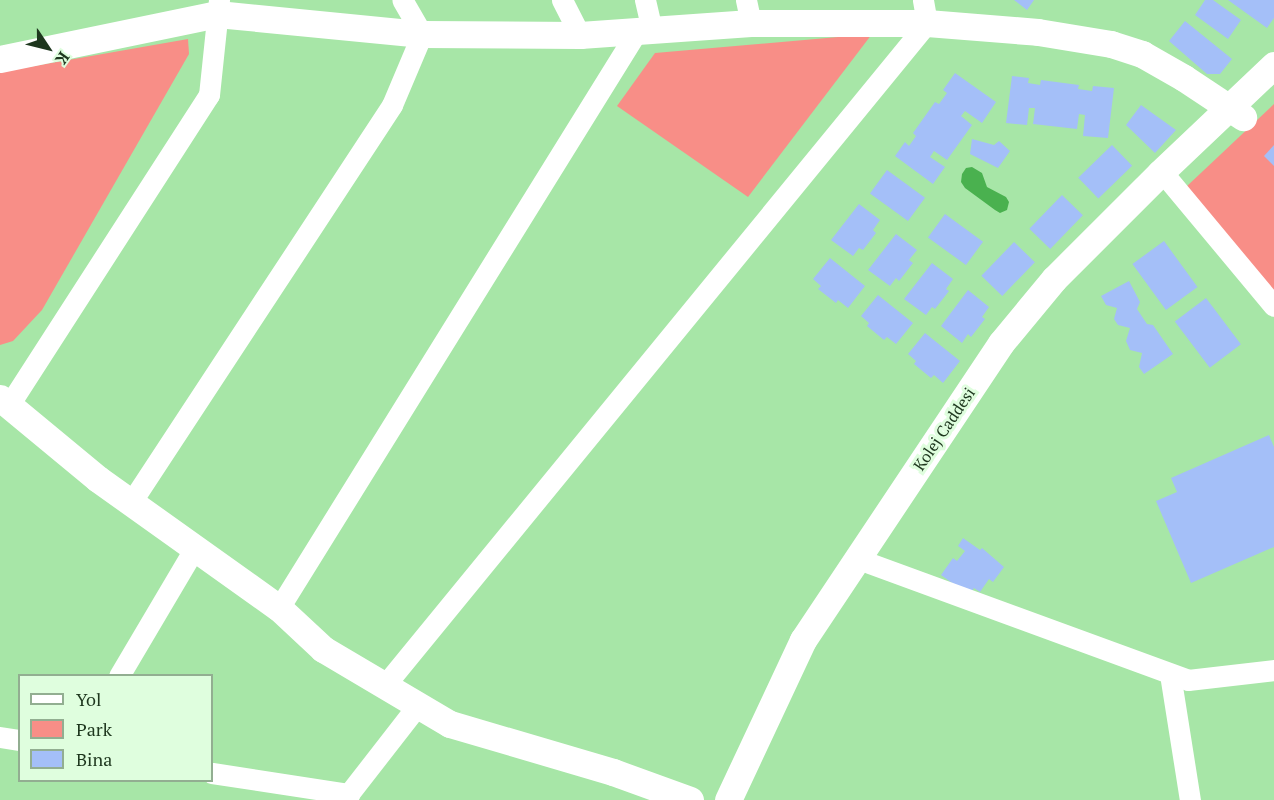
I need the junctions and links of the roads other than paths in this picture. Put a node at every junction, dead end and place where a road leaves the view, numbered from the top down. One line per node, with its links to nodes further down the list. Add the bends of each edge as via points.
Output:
1 (402, 0): 8 (street)
2 (562, 0): 9 (street)
3 (645, 0): 7 (street)
4 (218, 7): 8 (street); 10 (street); 16 (street, via 209,96)
5 (748, 11): 6 (street); 7 (street)
6 (925, 12): 13 (street, via 1111,44 1142,54); 24 (street)
7 (644, 31): 9 (street); 20 (street)
8 (422, 34): 9 (street); 17 (street, via 393,105)
9 (580, 35)
10 (0, 59)
11 (1274, 65): 13 (street)
12 (1274, 88): 13 (street)
13 (1236, 113): 14 (street, Kolej Caddesi); 31 (street, Kolej Caddesi, via 1054,279 1001,343 803,640)
14 (1168, 179): 15 (street); 19 (street, Kolej Caddesi, via 1058,285 1008,348)
15 (1274, 306)
16 (4, 401): 17 (street)
17 (130, 504): 18 (street)
18 (194, 549): 20 (street); 22 (street)
19 (869, 563): 23 (street); 32 (street, Kolej Caddesi, via 818,641)
20 (279, 608): 24 (street, via 323,649)
21 (1274, 670): 23 (street, via 1188,680)
22 (120, 674)
23 (1170, 674): 33 (street)
24 (385, 685): 25 (street)
25 (418, 705): 29 (street); 30 (street, via 450,724 613,772)
26 (0, 737): 27 (street)
27 (18, 740)
28 (213, 773): 29 (street)
29 (346, 797)
30 (690, 800)
31 (728, 800)
32 (741, 800)
33 (1190, 800)

